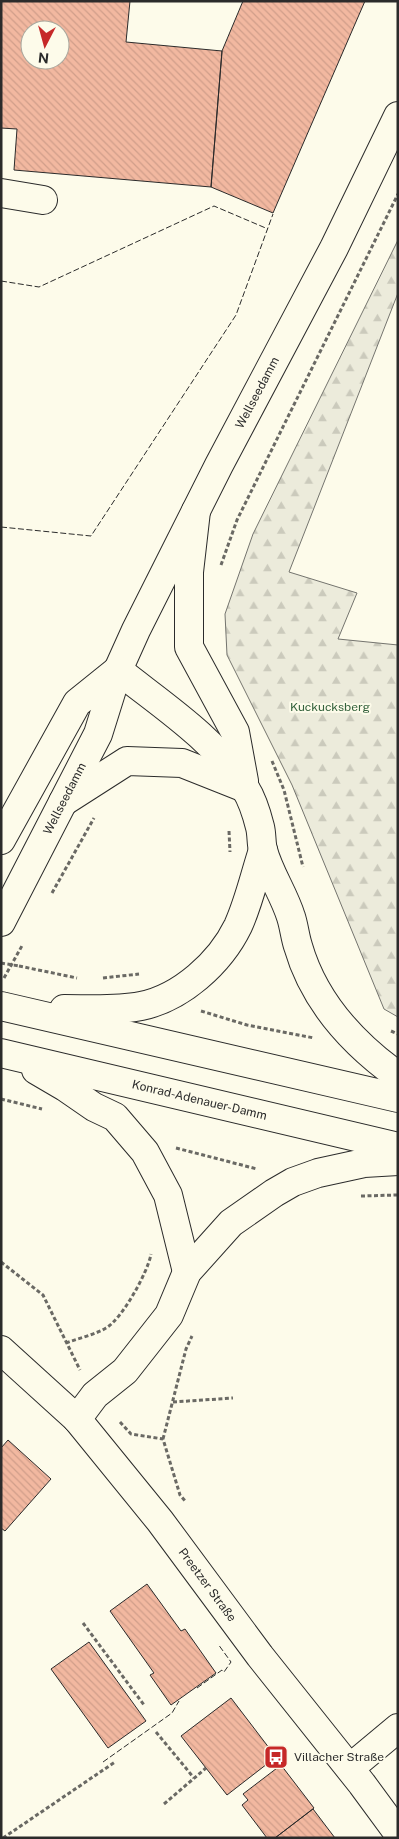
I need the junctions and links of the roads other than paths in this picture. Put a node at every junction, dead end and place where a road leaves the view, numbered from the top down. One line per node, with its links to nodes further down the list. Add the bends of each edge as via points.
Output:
1 (398, 116): 4 (main road, Wellseedamm, via 334,248)
2 (1, 194): 3 (main road)
3 (43, 200)
4 (196, 511): 5 (main road, Wellseedamm); 6 (main road, via 189,572 189,646 235,732)
5 (118, 670): 6 (main road, via 174,712 225,760); 7 (main road, Wellseedamm, via 98,734); 8 (main road, Wellseedamm, via 77,703)
6 (245, 788): 7 (main road, via 182,763 127,761); 9 (main road, via 260,827)
7 (63, 802): 10 (main road, Wellseedamm)
8 (1, 840)
9 (263, 850): 11 (main road, via 238,926 210,967 174,993 130,1008); 13 (main road, via 291,916 307,972 327,1010 356,1042)
10 (1, 922)
11 (8, 1007): 14 (main road)
12 (3, 1053): 15 (main road, Konrad-Adenauer-Damm); 17 (main road, via 115,1117 145,1152 168,1196)
13 (398, 1076)
14 (398, 1098)
15 (398, 1147)
16 (398, 1161): 17 (main road, via 338,1167 293,1182 231,1223)
17 (187, 1272): 19 (main road, via 170,1315 125,1371 95,1395)
18 (1, 1350): 19 (main road, Preetzer Straße)
19 (77, 1419): 21 (main road, Preetzer Straße, via 160,1521 260,1656)
20 (398, 1728): 21 (main road)
21 (350, 1768): 22 (main road, Preetzer Straße)
22 (398, 1833)

